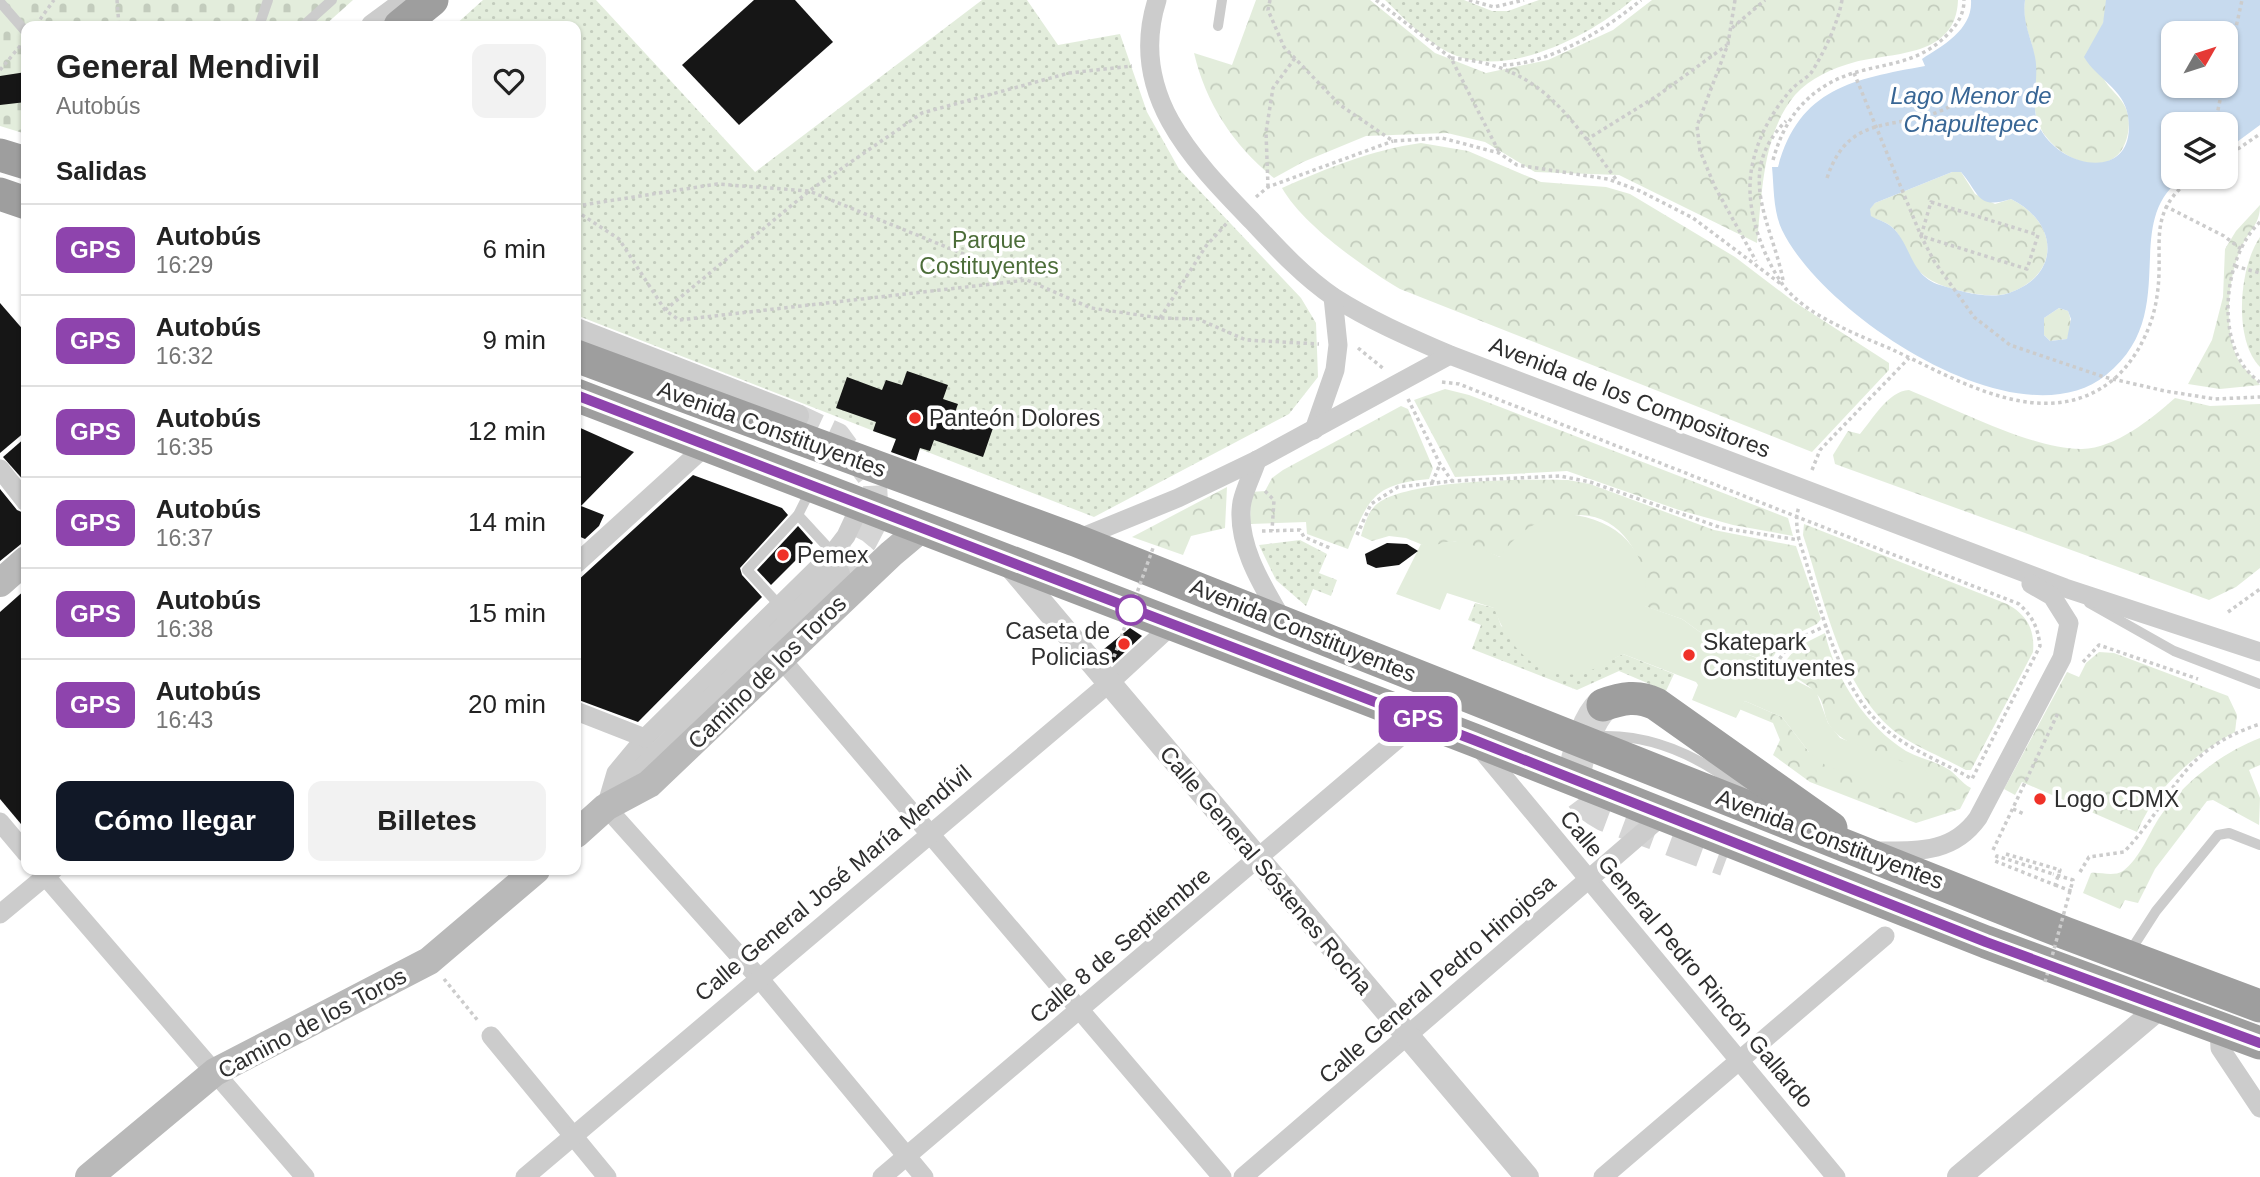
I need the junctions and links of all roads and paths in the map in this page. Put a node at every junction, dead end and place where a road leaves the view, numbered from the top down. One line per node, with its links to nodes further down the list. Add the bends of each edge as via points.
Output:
1 (54, 0): 21 (path)
2 (116, 0): 22 (path)
3 (268, 0): 23 (lane)
4 (332, 0): 24 (lane)
5 (408, 0): 25 (street)
6 (432, 0): 26 (highway)
7 (444, 0): 27 (street)
8 (1157, 0): 36 (street, Avenida de los Compositores, via 1150,27)
9 (1222, 0): 30 (lane)
10 (1270, 0): 34 (path, via 1268,10 1284,47)
11 (1376, 0): 35 (path)
12 (1469, 0): 13 (path, via 1494,7)
13 (1524, 0)
14 (1641, 0): 37 (path, via 1561,48 1520,65)
15 (1735, 0): 31 (path)
16 (1765, 0): 31 (path)
17 (1842, 0): 67 (path, via 1810,74 1793,87 1766,125 1752,165 1753,216)
18 (1964, 0): 39 (path, via 1960,20 1929,50 1906,62)
19 (2242, 0): 28 (path)
20 (0, 2): 29 (lane)
21 (39, 21)
22 (118, 21)
23 (261, 21)
24 (309, 21)
25 (380, 21)
26 (406, 21)
27 (424, 21)
28 (2237, 21)
29 (21, 26)
30 (1218, 26)
31 (1730, 29): 33 (path)
32 (21, 44): 38 (path)
33 (1728, 44): 44 (path); 63 (path, via 1697,126 1700,150)
34 (1295, 58): 46 (path, via 1340,104 1393,141 1442,138); 52 (path, via 1273,88 1265,132)
35 (1451, 58): 37 (path); 46 (path)
36 (1150, 64): 54 (path, via 1069,73 922,113); 68 (street, Avenida de los Compositores, via 1165,113 1188,149 1290,261)
37 (1500, 65): 44 (path, via 1534,85)
38 (0, 71)
39 (1854, 73): 41 (path, via 1816,92); 42 (path)
40 (1954, 104): 42 (path, via 1924,117)
41 (1792, 115): 48 (path); 67 (path, via 1766,147 1759,184)
42 (1874, 125): 50 (path, via 1849,141 1832,161); 61 (path)
43 (2260, 134): 45 (path)
44 (1587, 140): 51 (path)
45 (2238, 149)
46 (1499, 153): 51 (path, via 1517,164)
47 (0, 155): 49 (highway)
48 (1773, 160)
49 (21, 161)
50 (1827, 178)
51 (1619, 183): 63 (path, via 1693,218)
52 (1268, 187)
53 (2182, 189): 57 (path)
54 (808, 191): 58 (path, via 717,184); 66 (path); 69 (path)
55 (0, 194): 56 (highway)
56 (21, 200)
57 (2165, 206): 62 (path, via 2224,236); 75 (path, via 2158,224 2157,297 2141,346)
58 (581, 208)
59 (581, 212): 69 (path, via 619,239)
60 (2260, 222): 62 (path)
61 (1921, 236): 61 (path, via 2027,269 2038,235 1931,202); 75 (path, via 1974,317 2010,345)
62 (2241, 250): 64 (path)
63 (1758, 264): 67 (path)
64 (2235, 267): 65 (path); 78 (path, via 2228,328 2243,366)
65 (2260, 273)
66 (1027, 280): 69 (path, via 679,320); 71 (path, via 1091,308 1160,318 1198,318 1246,340)
67 (1784, 286): 74 (path, via 1823,316)
68 (1333, 297): 71 (street); 72 (street, Avenida de los Compositores)
69 (665, 310)
70 (581, 332): 81 (street)
71 (1338, 345): 76 (path, via 1362,349); 82 (street, via 1335,370)
72 (1450, 355): 76 (street); 90 (street, Avenida de los Compositores)
73 (581, 358): 99 (highway, Avenida Constituyentes)
74 (1909, 358): 75 (path, via 1975,389 2029,401 2082,397); 90 (path, via 1820,450)
75 (2114, 379): 80 (path, via 2197,397)
76 (1399, 382): 82 (street); 85 (path)
77 (1441, 382): 94 (path, via 1459,384)
78 (2260, 382)
79 (581, 397): 83 (highway, Avenida Constituyentes)
80 (2260, 397)
81 (797, 416)
82 (1314, 430): 84 (street)
83 (707, 444): 92 (highway, Avenida Constituyentes); 104 (street)
84 (1257, 460): 97 (street, via 1242,502); 99 (street)
85 (1440, 464): 87 (path); 88 (path)
86 (0, 469): 91 (street)
87 (1451, 481): 88 (path); 100 (path, via 1576,477 1722,527)
88 (1432, 483): 98 (path, via 1384,493 1371,504)
89 (1260, 486): 96 (path, via 1274,500)
90 (1805, 489): 94 (path); 103 (street, Avenida de los Compositores)
91 (21, 496)
92 (805, 501): 93 (highway, Avenida Constituyentes); 106 (lane); 111 (lane, via 747,570)
93 (860, 506): 95 (highway, Avenida Constituyentes); 106 (street)
94 (1796, 514): 100 (path); 115 (path, via 2019,604 2030,614 2040,646 1972,779 1896,738 1871,713 1851,688)
95 (922, 528): 105 (highway, Avenida Constituyentes); 118 (main road, Camino de los Toros)
96 (1272, 531): 97 (path); 102 (path, via 1300,530 1304,537)
97 (1243, 533): 113 (street, via 1264,588)
98 (1357, 535)
99 (1075, 540): 113 (highway, Avenida Constituyentes)
100 (1799, 540): 115 (path)
101 (1153, 548): 117 (path, bridge)
102 (1330, 548)
103 (1985, 558): 109 (street, Avenida de los Compositores); 141 (street, via 2052,596 2069,623 2062,658 1969,831 1947,846 1923,851)
104 (581, 559)
105 (1007, 562): 114 (highway, Avenida Constituyentes); 122 (street, Calle General Sóstenes Rocha)
106 (836, 563): 111 (street); 131 (street, Camino de los Toros)
107 (21, 564): 108 (main road)
108 (0, 583)
109 (2065, 588): 116 (street, Avenida de los Compositores); 123 (lane, via 2149,638)
110 (2260, 589): 112 (path)
111 (781, 607): 129 (street)
112 (2228, 612)
113 (1283, 621): 141 (highway, Avenida Constituyentes)
114 (1172, 625): 122 (street, Calle General José María Mendívil); 127 (highway, Avenida Constituyentes)
115 (1828, 625): 119 (path, via 1795,640)
116 (2260, 652)
117 (1114, 657)
118 (782, 660): 131 (main road, Camino de los Toros, via 649,784); 137 (street)
119 (1776, 665)
120 (2078, 671): 121 (path, via 2099,645)
121 (2208, 682)
122 (1108, 684): 137 (street, Calle General José María Mendívil); 143 (street, Calle General Sóstenes Rocha)
123 (2260, 684)
124 (1604, 705): 141 (highway, via 1631,698 1656,704)
125 (2061, 706): 132 (path)
126 (581, 713): 129 (street)
127 (1419, 720): 130 (highway, Avenida Constituyentes); 143 (street, Calle 8 de Septiembre)
128 (2260, 724): 145 (path, via 2219,741 2187,766 2124,852 2089,856)
129 (645, 738): 131 (street, via 616,773)
130 (1474, 740): 134 (highway, Avenida Constituyentes); 149 (street, Calle General Pedro Rincón Gallardo)
131 (606, 807): 136 (main road, Camino de los Toros); 157 (street)
132 (2013, 809): 133 (path); 140 (path)
133 (2024, 814)
134 (1662, 816): 149 (street, Calle General Pedro Hinojosa); 154 (highway, Avenida Constituyentes)
135 (0, 822): 139 (street)
136 (581, 830)
137 (928, 835): 157 (street, Calle General José María Mendívil); 161 (street)
138 (2260, 845): 155 (lane, via 2229,833 2218,835 2156,911)
139 (21, 847)
140 (1993, 850)
141 (1860, 851): 155 (highway, Avenida Constituyentes)
142 (2007, 854): 150 (path, via 2060,870)
143 (1258, 860): 161 (street, Calle 8 de Septiembre); 164 (street, Calle General Sóstenes Rocha)
144 (1726, 860): 154 (highway, via 1916,933)
145 (2080, 872)
146 (43, 875): 152 (street)
147 (49, 875): 167 (street)
148 (530, 875): 156 (main road, Camino de los Toros)
149 (1590, 879): 164 (street, Calle General Pedro Hinojosa); 166 (street, Calle General Pedro Rincón Gallardo)
150 (2055, 885): 151 (path); 158 (path, bridge, via 1995,861 1997,856 2073,880)
151 (2074, 892)
152 (0, 914)
153 (1885, 936): 166 (street)
154 (1986, 942): 160 (highway, Avenida Constituyentes)
155 (2127, 956): 159 (highway, Avenida Constituyentes)
156 (429, 961): 163 (path); 167 (main road, Camino de los Toros)
157 (758, 978): 169 (street, Calle General José María Mendívil); 170 (street)
158 (2045, 982)
159 (2260, 1006)
160 (2160, 1008): 162 (highway, Avenida Constituyentes); 182 (street)
161 (1079, 1012): 170 (street, Calle 8 de Septiembre); 177 (street)
162 (2219, 1029): 165 (highway, Avenida Constituyentes); 168 (street, via 2220,1048)
163 (491, 1035): 169 (street)
164 (1408, 1037): 178 (street, Calle General Pedro Hinojosa); 179 (street, Calle General Sóstenes Rocha)
165 (2260, 1043)
166 (1739, 1060): 180 (street); 181 (street, Calle General Pedro Rincón Gallardo)
167 (215, 1072): 171 (main road, Camino de los Toros); 172 (street)
168 (2260, 1108)
169 (574, 1136): 173 (street, Calle General José María Mendívil); 174 (street)
170 (906, 1156): 175 (street, Calle 8 de Septiembre); 176 (street)
171 (89, 1177)
172 (305, 1177)
173 (525, 1177)
174 (607, 1177)
175 (882, 1177)
176 (924, 1177)
177 (1222, 1177)
178 (1243, 1177)
179 (1527, 1177)
180 (1603, 1177)
181 (1836, 1177)
182 (1959, 1177)

